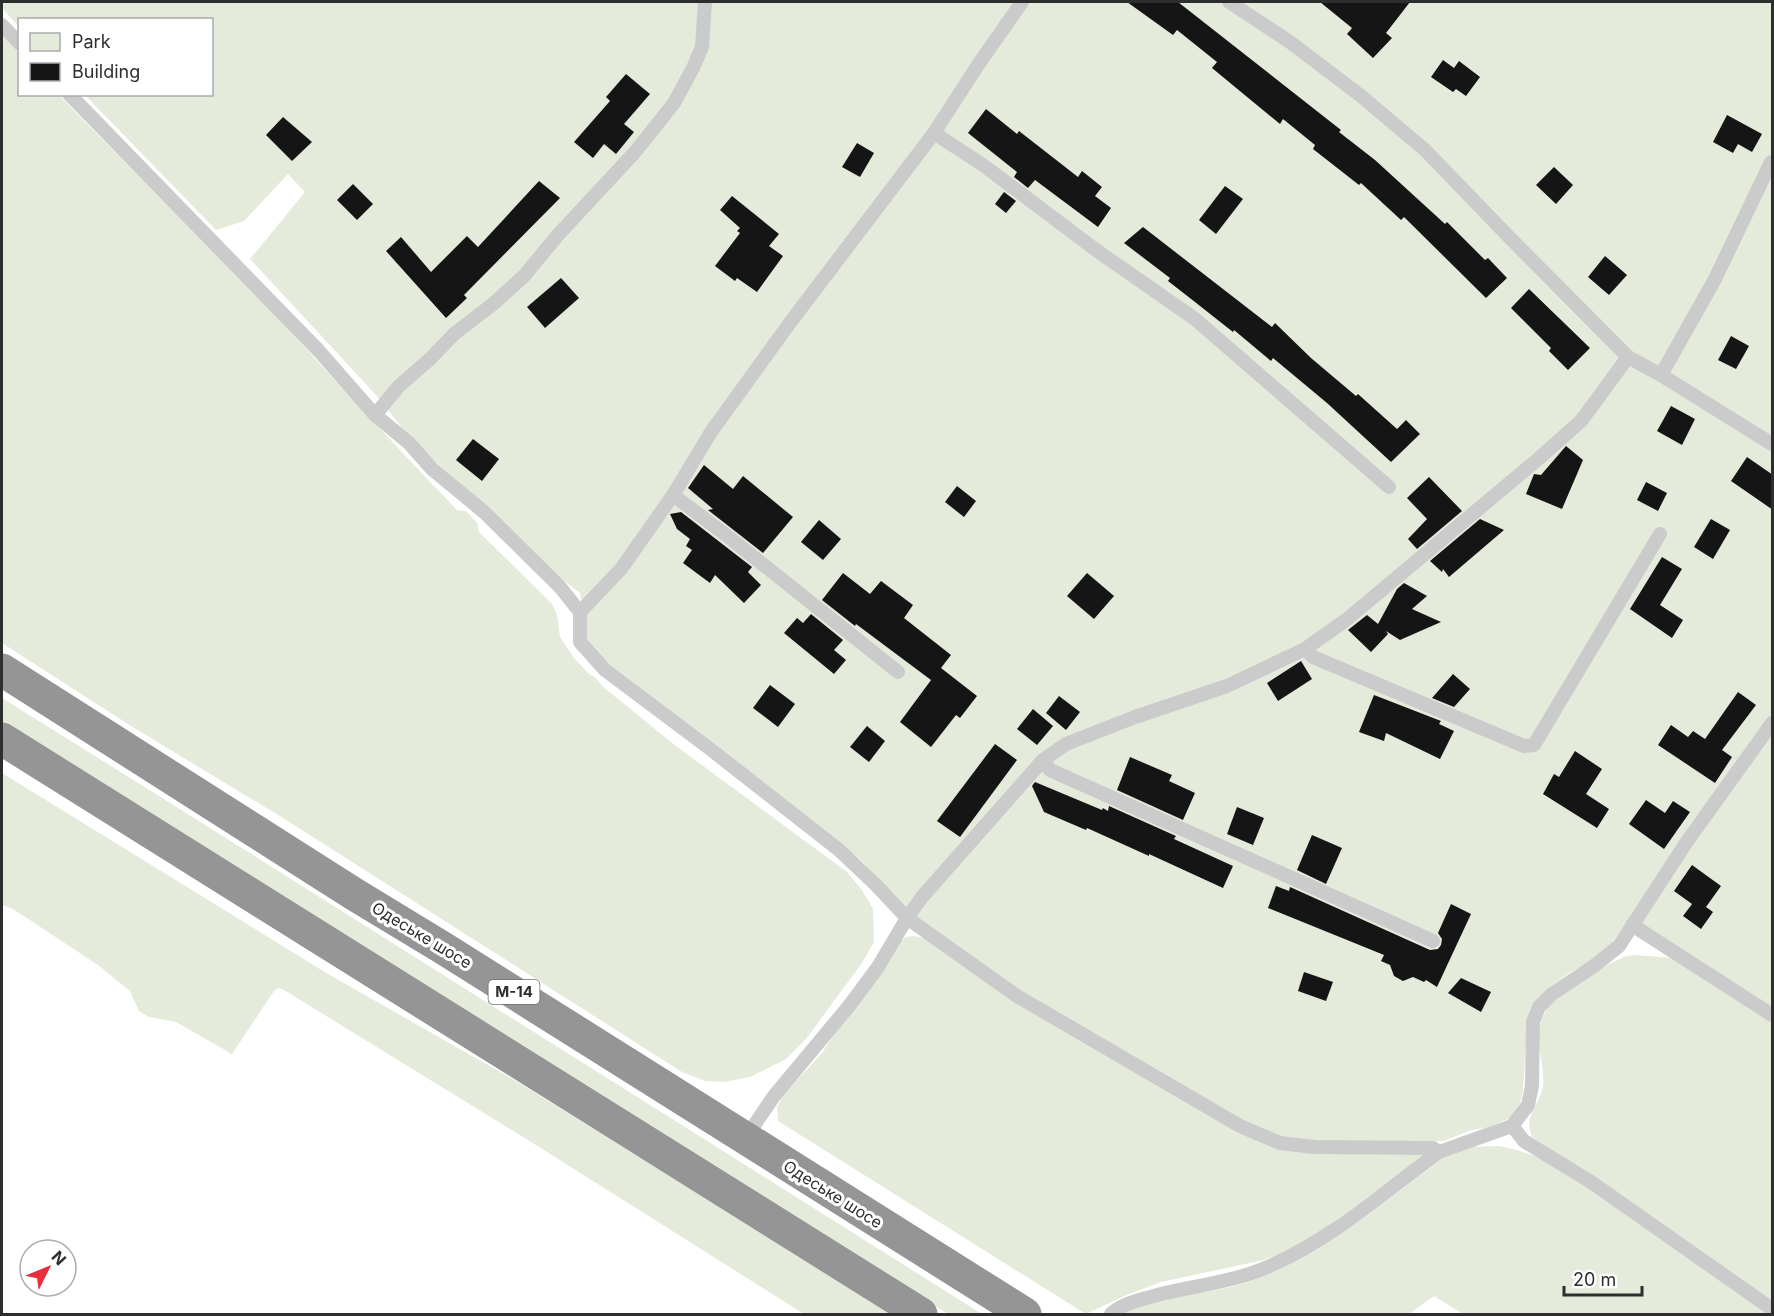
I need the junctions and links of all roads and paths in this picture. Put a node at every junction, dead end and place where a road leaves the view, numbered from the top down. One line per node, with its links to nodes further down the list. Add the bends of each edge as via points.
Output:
1 (705, 2): 11 (lane, via 702,47 693,68 674,103 635,152 524,276 454,334 399,386)
2 (1022, 2): 7 (lane)
3 (1229, 2): 9 (lane, via 1290,42 1425,150)
4 (2, 25): 5 (lane)
5 (18, 42)
6 (71, 96): 11 (lane, via 303,334)
7 (934, 133): 13 (lane, via 1195,319); 14 (lane, via 711,432)
8 (1772, 162): 10 (lane, via 1715,279)
9 (1628, 357): 10 (lane); 17 (lane, via 1581,421 1346,620)
10 (1661, 375): 12 (lane)
11 (375, 415): 16 (lane, via 484,513 560,587)
12 (1773, 444)
13 (1389, 487)
14 (673, 495): 16 (lane, via 621,569); 19 (lane)
15 (1660, 534): 17 (lane, via 1534,745 1524,746 1313,657)
16 (580, 612): 23 (lane, via 580,642 605,670 839,850)
17 (1305, 649): 22 (lane, via 1227,686 1066,744)
18 (2, 670): 28 (highway, Одеське шосе / М-14)
19 (898, 672)
20 (1773, 723): 24 (lane)
21 (2, 739): 31 (highway)
22 (1043, 760): 23 (lane, via 952,861); 25 (lane, via 1050,770)
23 (907, 918): 28 (lane, via 866,982 774,1096); 29 (lane, via 1017,996 1240,1126 1280,1143 1433,1148)
24 (1632, 926): 26 (lane); 27 (lane, via 1614,951 1539,1007 1533,1022 1528,1105)
25 (1433, 941)
26 (1773, 1015)
27 (1512, 1126): 29 (lane); 30 (lane, via 1524,1141 1591,1182)
28 (745, 1139): 32 (highway, Одеське шосе / М-14)
29 (1439, 1152): 33 (lane, via 1355,1216 1270,1267 1148,1298 1119,1307)
30 (1773, 1309)
31 (921, 1314)
32 (1025, 1314)
33 (1111, 1314)

